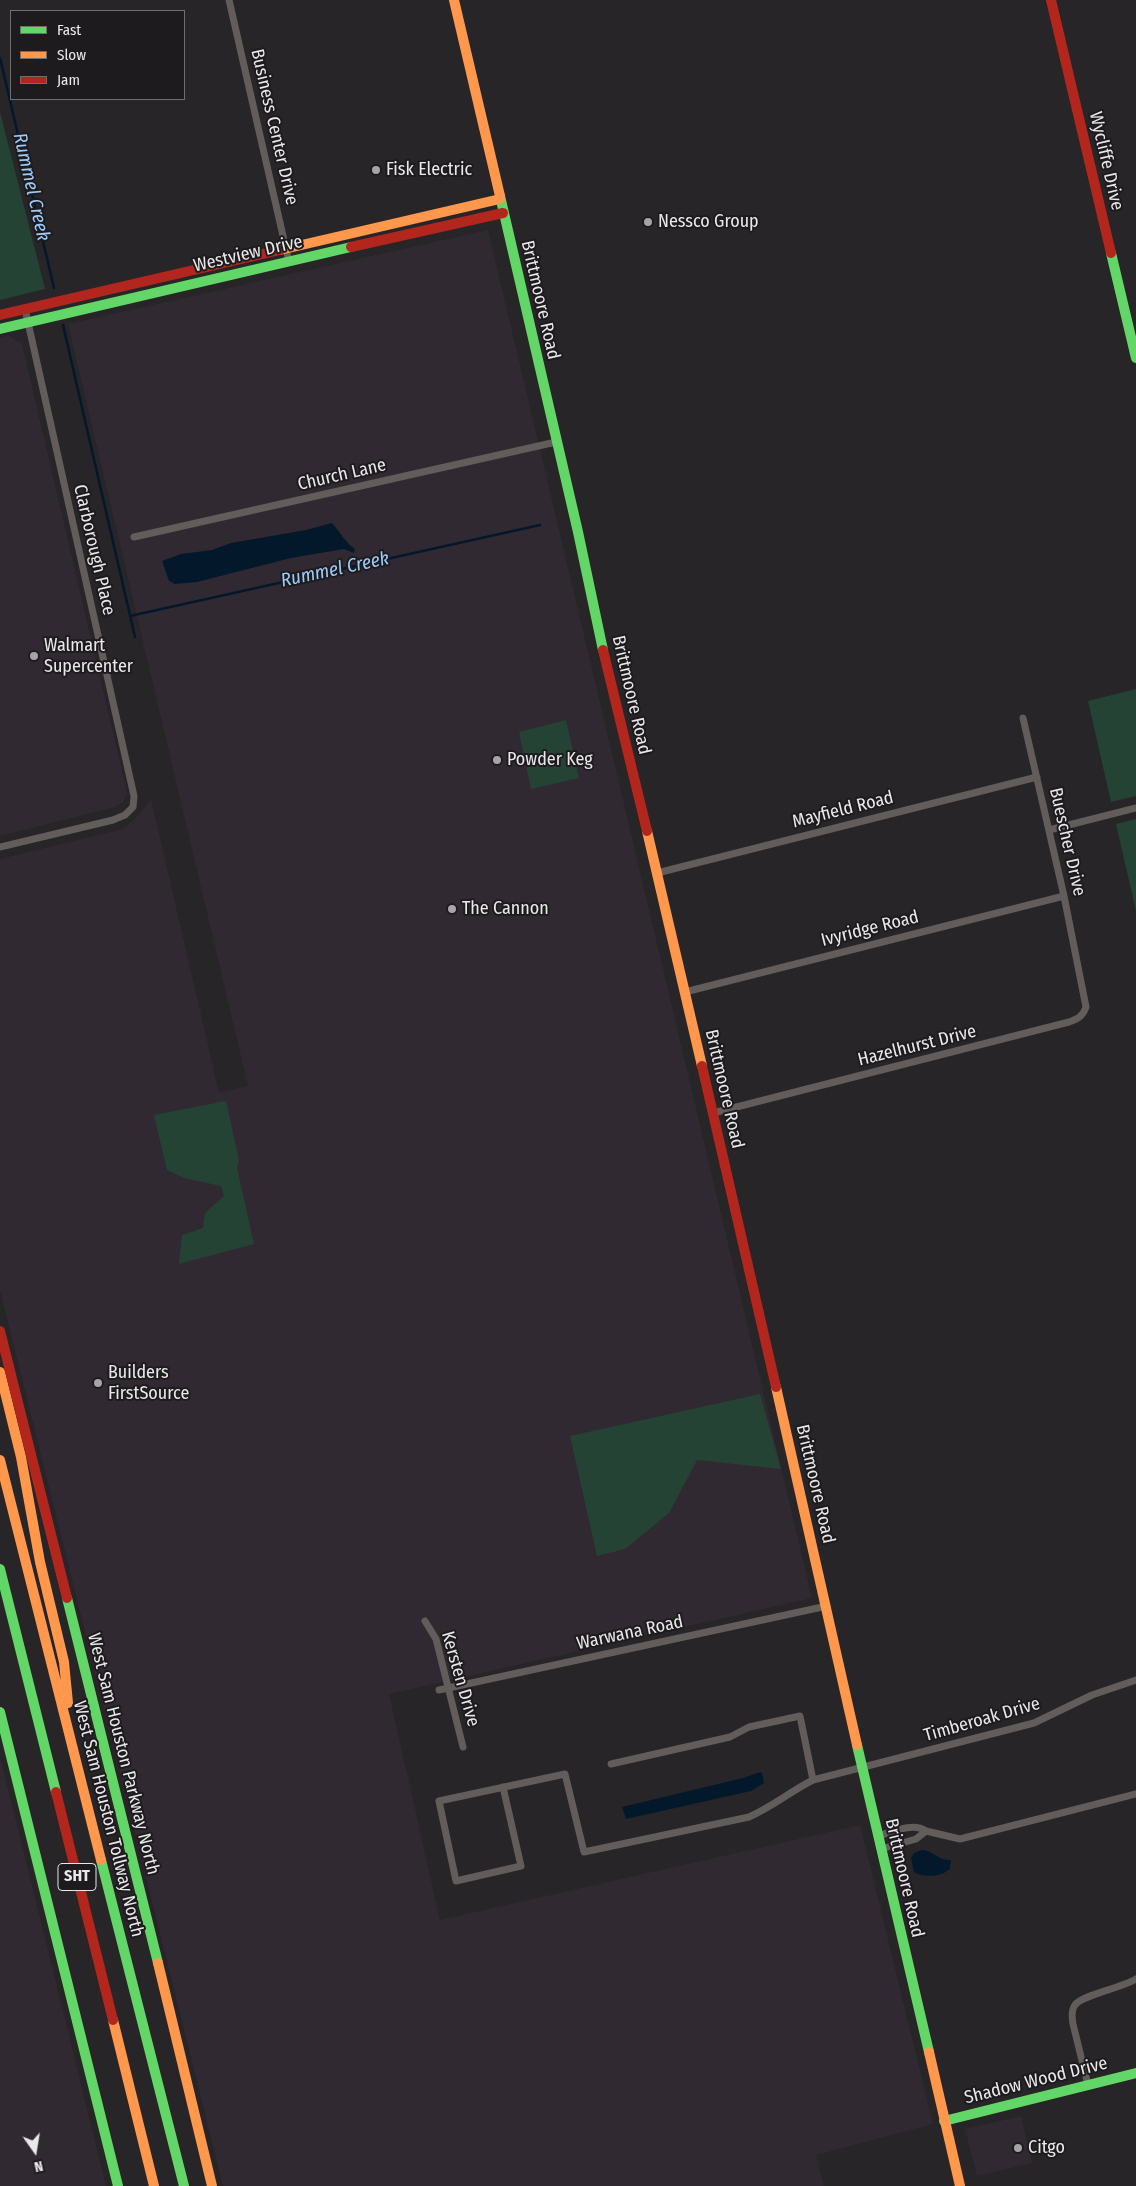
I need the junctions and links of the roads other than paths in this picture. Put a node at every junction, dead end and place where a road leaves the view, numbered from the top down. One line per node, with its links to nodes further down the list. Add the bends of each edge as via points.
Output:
1 (229, 0): 6 (street, Business Center Drive)
2 (454, 0): 4 (main road, Brittmoore Road)
3 (1051, 0): 12 (main road, Wycliffe Drive)
4 (500, 199): 5 (main road, Brittmoore Road); 6 (main road, Westview Drive)
5 (503, 214): 7 (main road, Westview Drive); 13 (main road, Brittmoore Road)
6 (286, 248): 7 (street, Business Center Drive); 8 (main road, Westview Drive)
7 (290, 262): 10 (main road, Westview Drive)
8 (25, 309): 9 (main road, Westview Drive); 10 (street, Clarborough Place)
9 (0, 314)
10 (27, 322): 11 (main road, Westview Drive); 19 (street, Clarborough Place, via 134,796 133,807 113,820)
11 (0, 329)
12 (1136, 355)
13 (556, 442): 14 (street, Church Lane); 20 (main road, Brittmoore Road)
14 (134, 537)
15 (1023, 718): 16 (street, Buescher Drive)
16 (1037, 777): 18 (street, Buescher Drive); 20 (street, Mayfield Road)
17 (1136, 808): 18 (street)
18 (1049, 830): 21 (street, Buescher Drive)
19 (0, 847)
20 (657, 873): 23 (main road, Brittmoore Road)
21 (1064, 896): 22 (street, Buescher Drive); 23 (street, Ivyridge Road)
22 (1078, 972): 24 (street, Hazelhurst Drive, via 1086,1007 1078,1019)
23 (685, 992): 24 (main road, Brittmoore Road)
24 (713, 1113): 29 (main road, Brittmoore Road)
25 (0, 1331): 52 (main road, West Sam Houston Parkway North)
26 (0, 1372): 36 (main road, via 64,1662)
27 (0, 1460): 36 (main road, West Sam Houston Tollway North / SHT)
28 (0, 1569): 50 (main road, SHT)
29 (827, 1606): 32 (street, Warwana Road); 38 (main road, Brittmoore Road, via 830,1632)
30 (425, 1621): 32 (street, Kersten Drive, via 436,1639)
31 (1136, 1680): 38 (street, Timberoak Drive, via 1034,1723)
32 (450, 1688): 33 (street, Warwana Road); 35 (street, Kersten Drive)
33 (438, 1690)
34 (0, 1712): 49 (main road)
35 (463, 1747)
36 (73, 1748): 51 (main road, West Sam Houston Tollway North / SHT)
37 (611, 1764): 39 (street, via 730,1737 749,1728 800,1716)
38 (862, 1767): 39 (street, Timberoak Drive); 43 (main road, Brittmoore Road)
39 (813, 1780): 40 (street, Timberoak Drive, via 750,1817 584,1852 565,1774)
40 (503, 1787): 40 (street, via 439,1801 456,1881 520,1866)
41 (1136, 1794): 42 (street, via 960,1839)
42 (926, 1831): 43 (street, via 914,1826); 44 (street, via 916,1839)
43 (878, 1836): 44 (main road, Brittmoore Road)
44 (881, 1849): 48 (main road, Brittmoore Road)
45 (1136, 1979): 47 (street, via 1075,2005 1072,2016)
46 (1136, 2073): 47 (main road, Shadow Wood Drive)
47 (1088, 2085): 48 (main road, Shadow Wood Drive)
48 (944, 2121): 53 (main road, Brittmoore Road)
49 (118, 2186)
50 (154, 2186)
51 (184, 2186)
52 (212, 2186)
53 (960, 2186)

